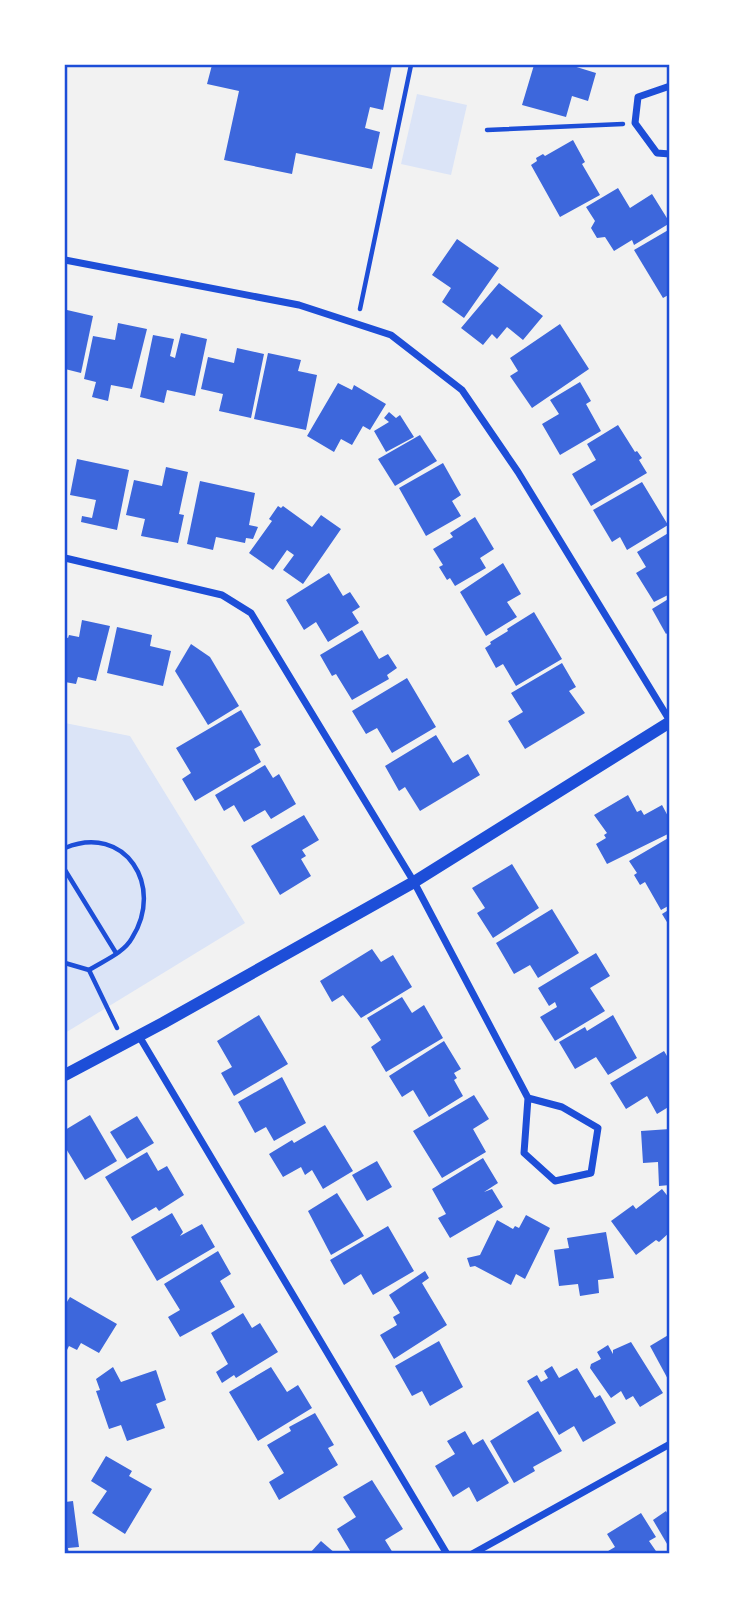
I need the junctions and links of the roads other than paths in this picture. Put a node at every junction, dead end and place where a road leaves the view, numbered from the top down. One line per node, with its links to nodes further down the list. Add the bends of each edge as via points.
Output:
1 (670, 86): 2 (street, via 638,97 635,123 657,153)
2 (670, 154)
3 (65, 260): 5 (street, via 299,304 391,335 462,390 518,472)
4 (65, 558): 6 (street, via 222,595 251,612)
5 (670, 721): 6 (street)
6 (414, 882): 7 (street); 9 (street)
7 (139, 1036): 8 (street); 11 (street)
8 (65, 1075)
9 (528, 1098): 9 (street, via 524,1153 555,1181 591,1173 598,1128 562,1107)
10 (670, 1444): 12 (street)
11 (447, 1554)
12 (472, 1554)

